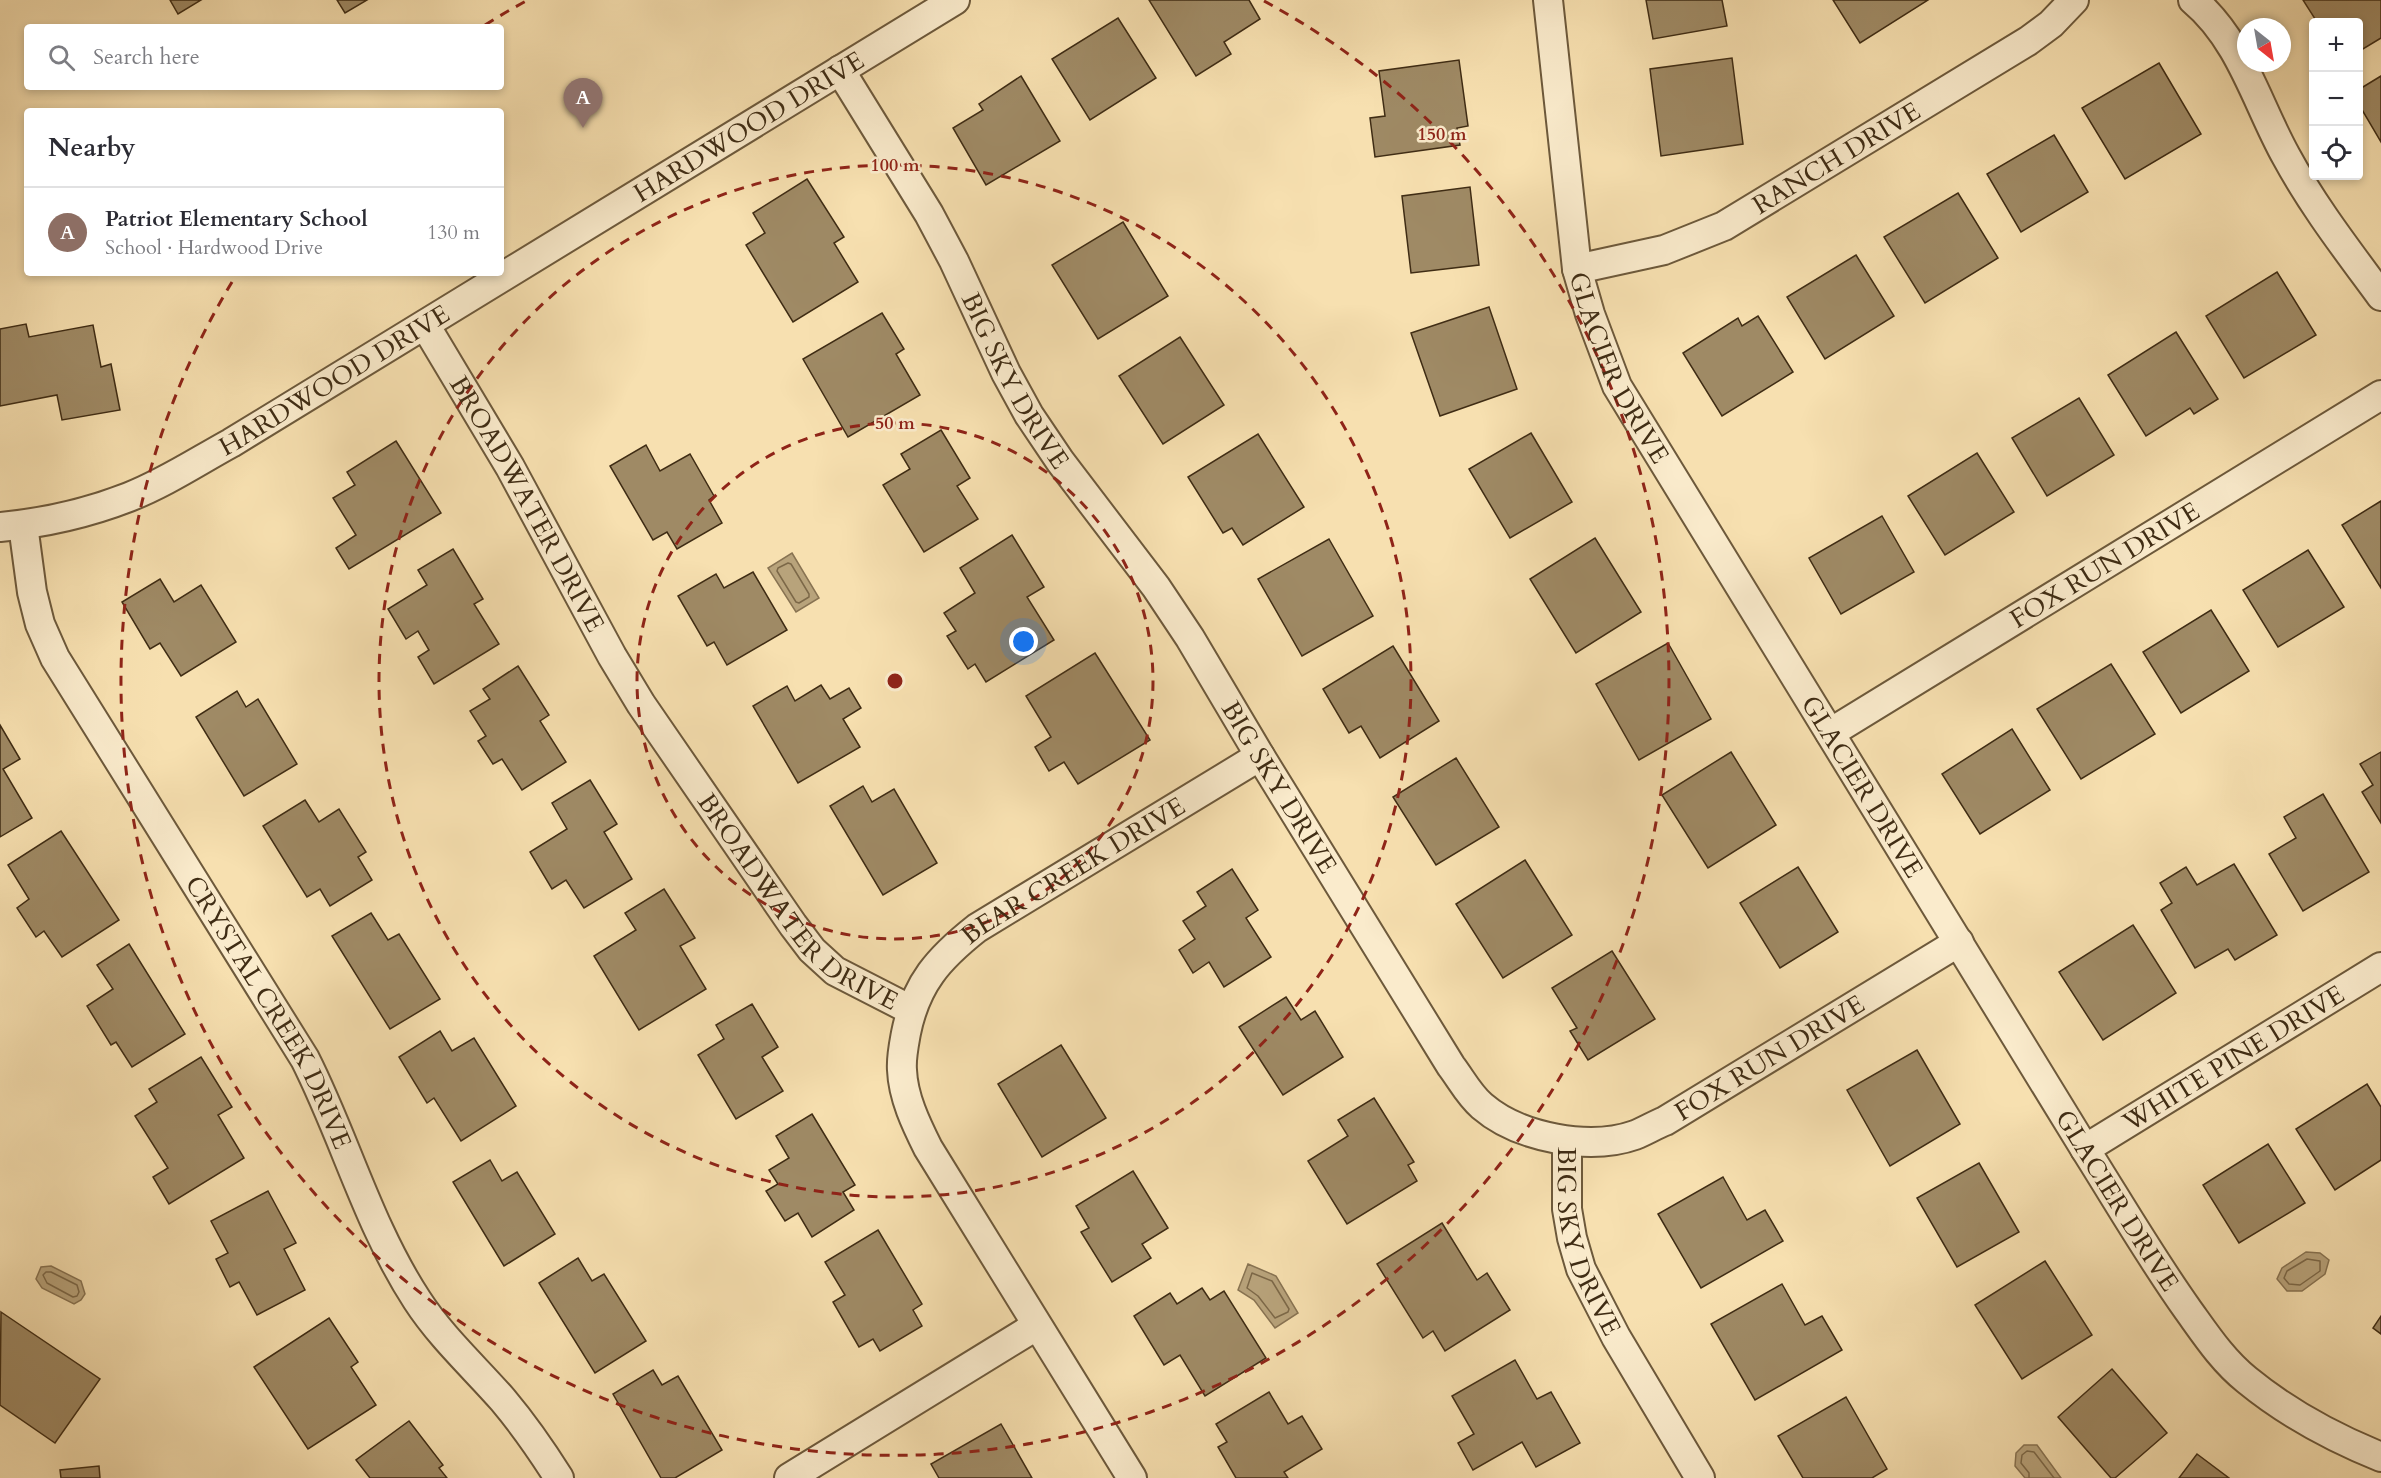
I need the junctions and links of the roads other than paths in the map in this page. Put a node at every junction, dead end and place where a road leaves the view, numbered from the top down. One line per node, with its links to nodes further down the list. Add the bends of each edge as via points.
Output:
1 (954, 0): 5 (street, HARDWOOD DRIVE)
2 (1548, 0): 6 (street, GLACIER DRIVE)
3 (2074, 0): 6 (street, RANCH DRIVE, via 2028,41 1724,226 1664,250)
4 (2193, 0): 9 (street, via 2205,10 2240,60 2285,156 2311,200)
5 (840, 70): 8 (street, HARDWOOD DRIVE); 14 (street, BIG SKY DRIVE, via 930,214 1029,415 1185,629)
6 (1577, 269): 13 (street, GLACIER DRIVE, via 1617,386)
7 (504, 276): 10 (street, HARDWOOD DRIVE)
8 (504, 276)
9 (2381, 296)
10 (424, 325): 12 (street, HARDWOOD DRIVE, via 231,443 132,496 86,512); 17 (street, BROADWATER DRIVE, via 510,467 641,705 793,925 835,971)
11 (2381, 395): 13 (street, FOX RUN DRIVE)
12 (11, 526): 22 (street, CRYSTAL CREEK DRIVE, via 40,624 56,658 305,1059 395,1264 443,1335 515,1416)
13 (1830, 733): 15 (street, GLACIER DRIVE)
14 (1260, 756): 17 (street, BEAR CREEK DRIVE, via 977,928 937,963); 18 (street, BIG SKY DRIVE, via 1467,1089 1482,1106 1505,1121)
15 (1959, 942): 18 (street, FOX RUN DRIVE, via 1665,1121 1617,1139); 19 (street, GLACIER DRIVE)
16 (2381, 967): 19 (street, WHITE PINE DRIVE)
17 (911, 1010): 20 (street, BROADWATER DRIVE, via 902,1070 913,1118)
18 (1567, 1141): 25 (street, BIG SKY DRIVE, via 1567,1209 1581,1269 1616,1337)
19 (2085, 1149): 21 (street, GLACIER DRIVE, via 2160,1270 2224,1358 2272,1398)
20 (1036, 1326): 23 (street); 24 (street, BROADWATER DRIVE)
21 (2381, 1457)
22 (560, 1478)
23 (789, 1478)
24 (1132, 1478)
25 (1700, 1478)

